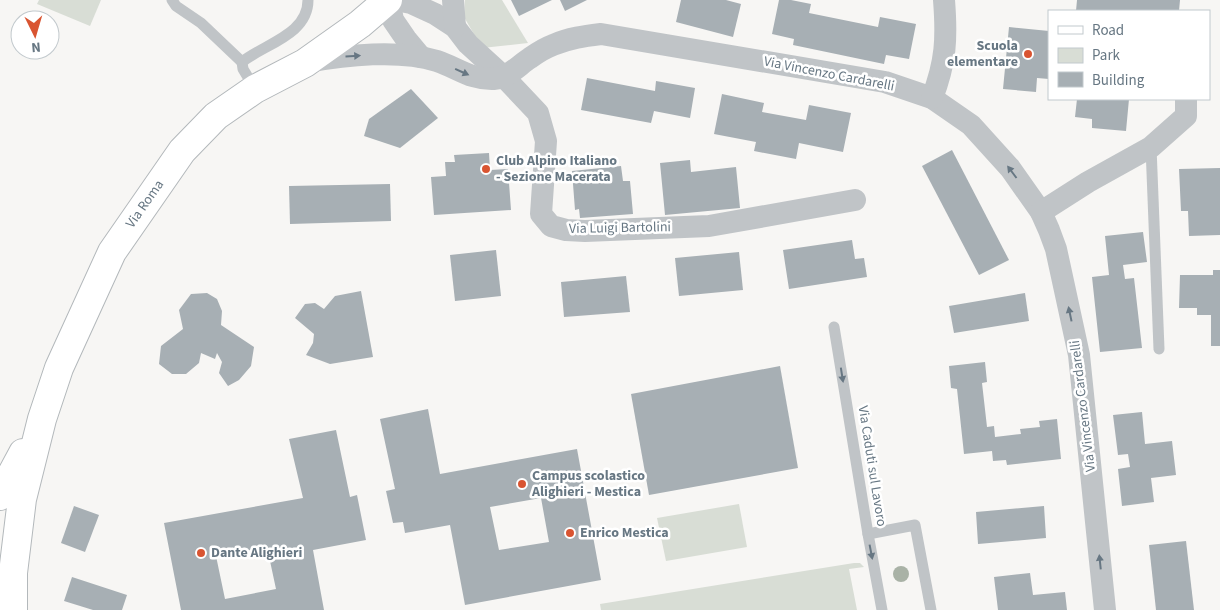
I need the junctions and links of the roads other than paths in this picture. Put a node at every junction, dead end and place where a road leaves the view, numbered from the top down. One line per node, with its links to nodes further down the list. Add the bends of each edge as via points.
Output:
1 (172, 0): 9 (lane)
2 (308, 0): 9 (lane, via 305,16 292,32)
3 (389, 0): 8 (street, via 394,20); 10 (main road, Via Roma)
4 (395, 0): 7 (street, Via Luigi Bartolini, via 411,3)
5 (453, 0): 7 (street)
6 (944, 0): 13 (street, via 945,52)
7 (454, 27): 11 (street, Via Luigi Bartolini, via 483,59)
8 (421, 57): 10 (street, one-way to 8, via 384,54); 11 (street, one-way to 11, via 477,79)
9 (242, 62): 12 (lane)
10 (304, 63): 12 (main road, Via Roma)
11 (504, 76): 13 (street, Via Vincenzo Cardarelli, via 553,45 574,37 602,34 885,82); 16 (street, Via Luigi Bartolini, via 538,112 546,141 541,214 551,226 585,231 709,226)
12 (255, 89): 20 (main road, Via Roma, via 216,116 182,151 112,252 59,368)
13 (932, 98): 17 (street, Via Vincenzo Cardarelli, one-way to 13, via 1010,168 971,125)
14 (1186, 100): 15 (street, via 1186,116)
15 (1151, 146): 17 (street); 19 (lane)
16 (855, 200)
17 (1041, 212): 26 (street, Via Vincenzo Cardarelli, one-way to 17, via 1079,355 1056,249)
18 (834, 327): 21 (lane, Via Caduti sul Lavoro, one-way to 21)
19 (1159, 349)
20 (11, 498): 22 (main road); 23 (main road)
21 (868, 534): 24 (lane, Via Caduti sul Lavoro, one-way to 24); 25 (lane, via 915,525)
22 (0, 553)
23 (13, 610)
24 (882, 610)
25 (931, 610)
26 (1105, 610)

